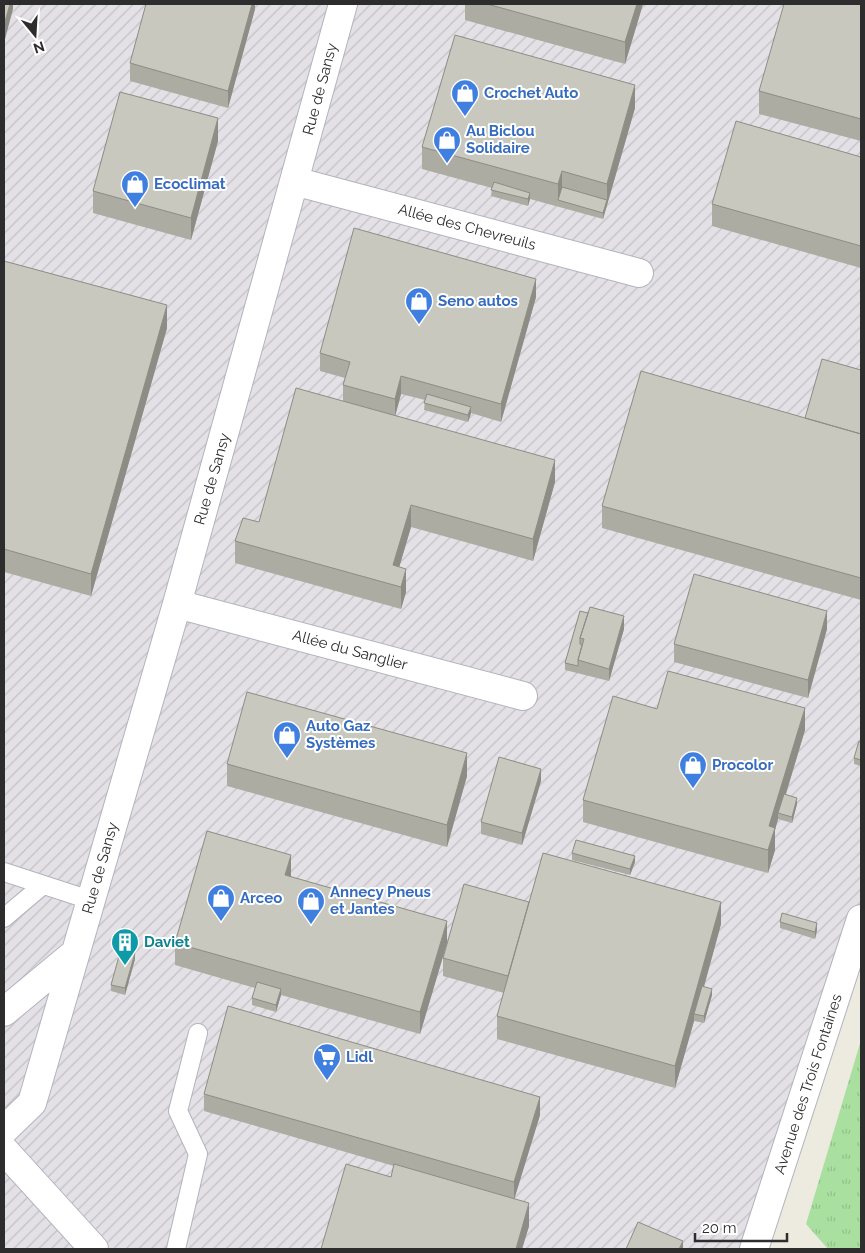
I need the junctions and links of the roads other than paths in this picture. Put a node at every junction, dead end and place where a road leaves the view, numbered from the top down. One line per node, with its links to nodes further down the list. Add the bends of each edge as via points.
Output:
1 (343, 4): 2 (street, Rue de Sansy)
2 (294, 182): 3 (street, Allée des Chevreuils); 4 (street, Rue de Sansy)
3 (639, 273)
4 (177, 604): 5 (street, Allée du Sanglier); 8 (street, Rue de Sansy)
5 (523, 696)
6 (4, 872): 7 (lane)
7 (43, 885): 8 (lane); 9 (lane)
8 (90, 900): 11 (street, Rue de Sansy)
9 (4, 918)
10 (861, 920): 18 (street, Avenue des Trois Fontaines)
11 (75, 953): 12 (street); 14 (street, Rue de Sansy, via 32,1103)
12 (4, 1012)
13 (198, 1033): 17 (lane, via 178,1111 198,1154)
14 (4, 1130)
15 (4, 1150): 16 (street)
16 (94, 1249)
17 (176, 1249)
18 (754, 1249)

